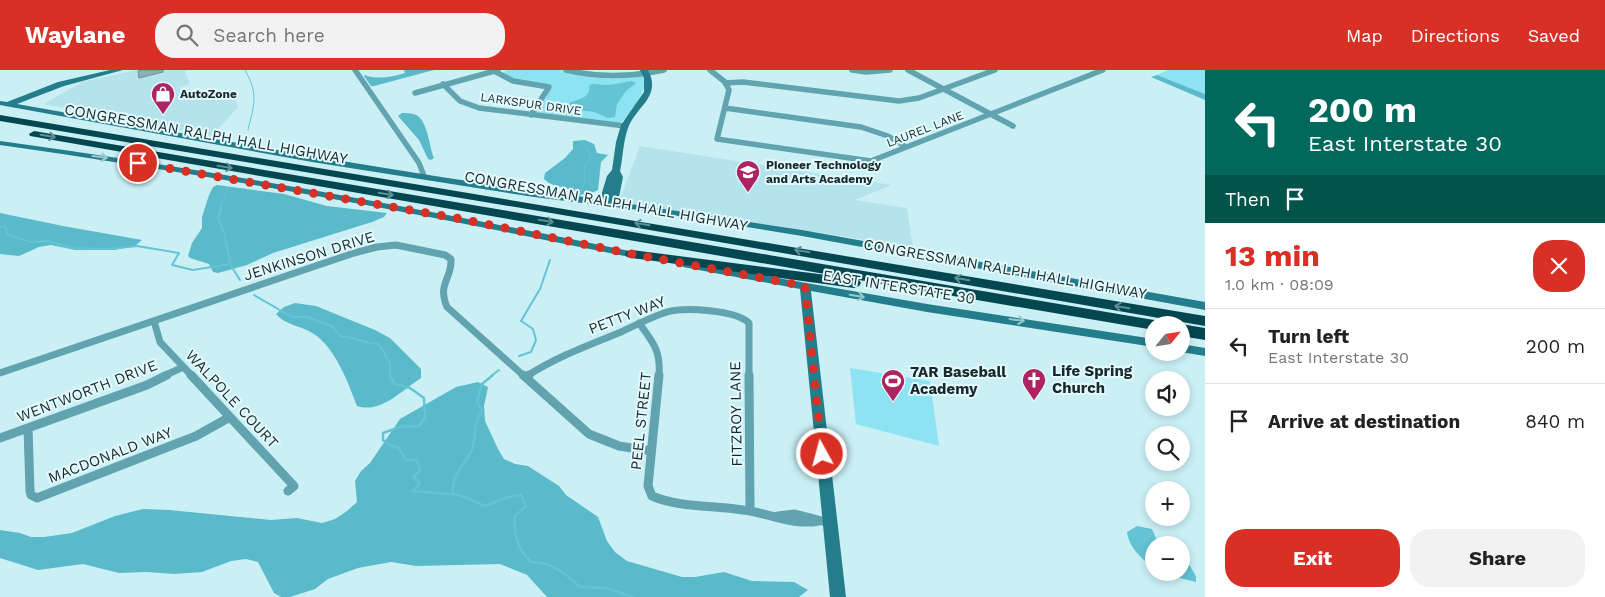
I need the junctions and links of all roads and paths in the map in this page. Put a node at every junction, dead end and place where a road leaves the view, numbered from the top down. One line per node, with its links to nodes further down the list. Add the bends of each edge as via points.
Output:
1 (119, 70): 14 (main road)
2 (355, 70): 29 (street, via 419,163)
3 (566, 70): 12 (street, via 590,76)
4 (664, 70): 12 (street)
5 (710, 70): 15 (street)
6 (852, 70): 7 (street)
7 (890, 70)
8 (908, 70): 17 (street)
9 (995, 70): 17 (street)
10 (1104, 70): 13 (street, LAUREL LANE)
11 (497, 71): 16 (street); 24 (street, via 500,76 514,82 549,87)
12 (645, 71): 25 (main road, via 650,82 649,90)
13 (1094, 71): 23 (street, LAUREL LANE)
14 (98, 75): 18 (main road); 22 (main road, via 50,85)
15 (725, 83): 17 (street, via 743,82 884,100 911,100); 21 (street, via 729,90)
16 (443, 84): 19 (street); 24 (street, LARKSPUR DRIVE, via 452,95 469,105)
17 (944, 89): 23 (street)
18 (36, 93): 20 (main road, via 26,100); 22 (main road)
19 (415, 93)
20 (27, 108): 22 (main road); 29 (main road)
21 (725, 108): 28 (street, via 861,127 888,136); 28 (street, LAUREL LANE, via 717,139 871,162)
22 (2, 111): 36 (highway, CONGRESSMAN RALPH HALL HIGHWAY, one-way to 22); 38 (highway, CONGRESSMAN RALPH HALL HIGHWAY, one-way to 38)
23 (991, 114): 26 (street); 28 (street, LAUREL LANE)
24 (530, 115): 25 (street, LARKSPUR DRIVE)
25 (625, 126): 30 (main road, via 616,171 619,177)
26 (1014, 126)
27 (0, 143): 31 (main road, EAST INTERSTATE 30, one-way to 31, via 138,163 456,218)
28 (906, 148)
29 (424, 176): 30 (main road)
30 (609, 204): 33 (main road, via 810,235)
31 (632, 254): 32 (main road, EAST INTERSTATE 30); 39 (highway, via 930,293)
32 (805, 286): 43 (main road, EAST INTERSTATE 30, one-way to 43); 55 (main road)
33 (1205, 306)
34 (745, 319): 37 (street, PETTY WAY, via 684,310 668,312); 54 (street, FITZROY LANE, via 749,330)
35 (154, 321): 46 (street, WALPOLE COURT, via 160,342); 47 (street, JENKINSON DRIVE); 48 (street, JENKINSON DRIVE, via 354,253 396,245 451,259 452,266 442,287 448,307)
36 (1205, 321)
37 (639, 323): 48 (street, PETTY WAY, via 549,362); 52 (street, PEEL STREET, via 659,356)
38 (1145, 323)
39 (1145, 329)
40 (1190, 332): 42 (highway)
41 (1190, 335): 42 (highway)
42 (1205, 336)
43 (1145, 342)
44 (1190, 350): 45 (main road)
45 (1205, 352)
46 (183, 367): 49 (street, WALPOLE COURT); 50 (street, WENTWORTH DRIVE, via 147,385)
47 (0, 373)
48 (526, 377): 52 (street, JENKINSON DRIVE, via 589,434 611,445)
49 (230, 416): 50 (street, MACDONALD WAY, via 196,436 37,498 30,491); 53 (street, WALPOLE COURT, via 294,486)
50 (28, 428): 51 (street, WENTWORTH DRIVE)
51 (0, 438)
52 (651, 451): 54 (street, PEEL STREET, via 648,486 652,496 668,501)
53 (288, 491)
54 (750, 510): 55 (street, via 809,524)
55 (825, 521): 56 (main road)
56 (838, 597)

